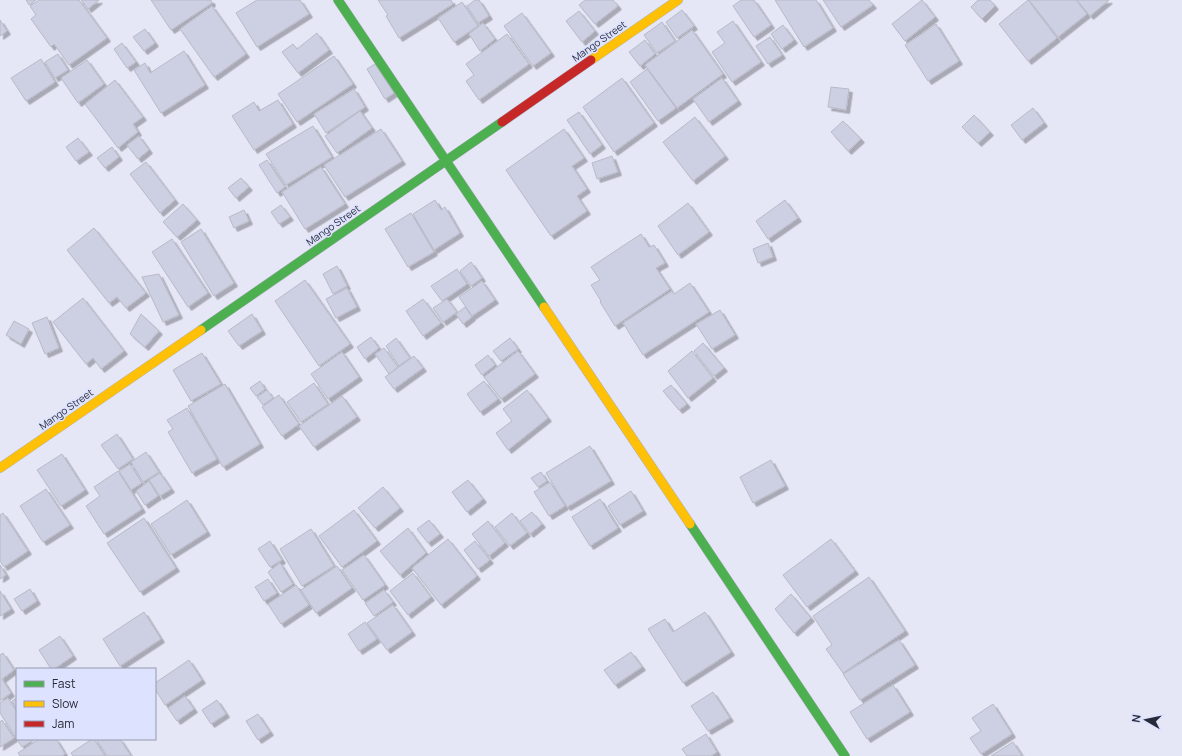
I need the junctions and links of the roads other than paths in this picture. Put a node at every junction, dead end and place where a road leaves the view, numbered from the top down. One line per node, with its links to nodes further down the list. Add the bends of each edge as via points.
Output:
1 (338, 0): 3 (main road)
2 (678, 0): 3 (main road, Mango Street)
3 (446, 161): 4 (main road, Mango Street); 5 (main road)
4 (0, 468)
5 (845, 756)

